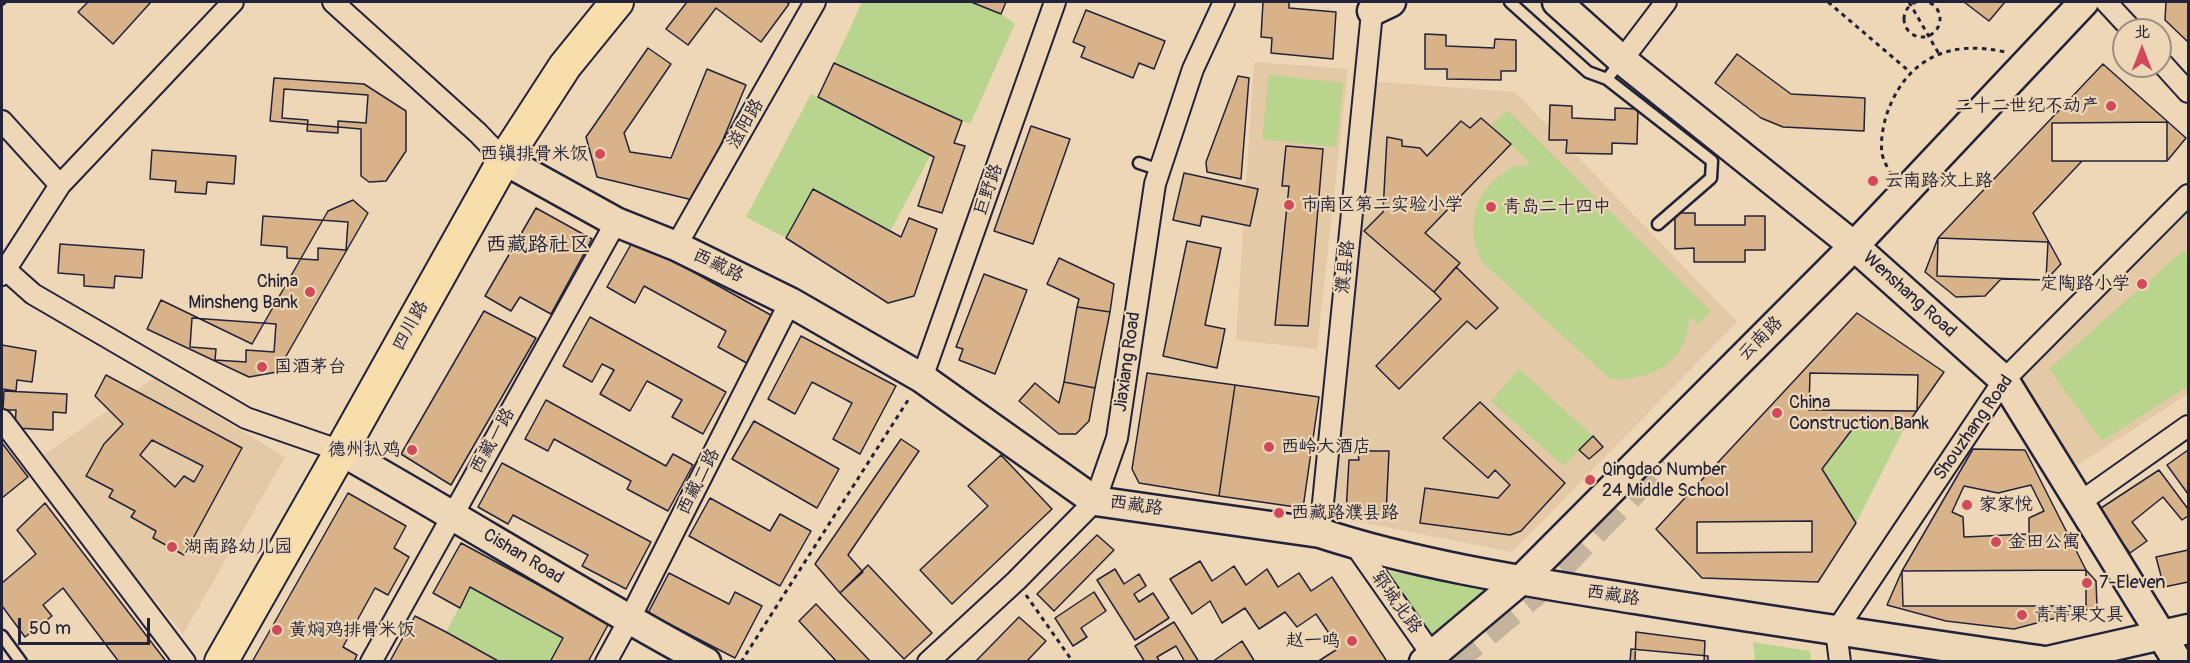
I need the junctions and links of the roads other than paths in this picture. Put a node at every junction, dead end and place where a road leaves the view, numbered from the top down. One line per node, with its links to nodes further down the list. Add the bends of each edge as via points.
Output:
1 (233, 2): 21 (street)
2 (333, 2): 18 (street, 西藏路)
3 (617, 2): 18 (main road, 四川路, via 565,66)
4 (815, 2): 25 (street, 滋阳路)
5 (1055, 2): 29 (street, 巨野路)
6 (1224, 2): 20 (street, Jiaxiang Road, via 1193,69)
7 (1510, 2): 14 (lane, via 1588,72)
8 (1557, 2): 14 (street, Wenshang Road)
9 (1666, 2): 14 (street)
10 (2084, 2): 26 (street, 云南路)
11 (2106, 2): 13 (street)
12 (1378, 5): 37 (street, 濮县路)
13 (2121, 18)
14 (1614, 70): 24 (lane, via 1712,161 1711,178); 26 (street, Wenshang Road)
15 (2172, 74): 16 (street)
16 (2188, 92)
17 (2, 121): 21 (street)
18 (504, 159): 23 (street, 西藏路); 33 (main road, 四川路)
19 (1139, 163): 20 (lane)
20 (1160, 170): 34 (street, Jiaxiang Road, via 1117,438)
21 (60, 185): 27 (street)
22 (2188, 195): 30 (street, Shouzhang Road)
23 (616, 222): 25 (street, 西藏路); 36 (street, 西藏一路)
24 (1658, 224)
25 (676, 246): 28 (street, 西藏路)
26 (1854, 246): 30 (street, Wenshang Road); 39 (street, 云南路)
27 (4, 273): 33 (street, via 33,294 246,418)
28 (790, 302): 29 (street, 西藏路); 40 (street, 西藏二路)
29 (922, 378): 34 (street, 西藏路)
30 (2004, 381): 35 (street, Wenshang Road); 41 (street, Shouzhang Road)
31 (2, 420): 47 (street)
32 (2188, 426): 35 (street)
33 (341, 452): 36 (street, Cishan Road); 48 (main road, 四川路)
34 (1095, 501): 37 (street, 西藏路); 52 (street, Jiaxiang Road, via 1016,582)
35 (2079, 502): 42 (street, Wenshang Road)
36 (452, 514): 40 (street, Cishan Road); 49 (street, 西藏一路)
37 (1320, 533): 38 (street, 西藏路)
38 (1355, 544): 39 (street, 西藏路); 44 (street, 郓城北路)
39 (1520, 581): 41 (street, 西藏路); 44 (street, 云南路)
40 (629, 620): 50 (street, 西藏二路); 51 (street, Cishan Road)
41 (1836, 631): 45 (street, 西藏路); 53 (street)
42 (2175, 632): 45 (street); 54 (street, Wenshang Road)
43 (2, 636): 46 (lane)
44 (1431, 659)
45 (2044, 661)
46 (21, 662)
47 (185, 662)
48 (221, 662)
49 (371, 662)
50 (606, 662)
51 (706, 662)
52 (928, 662)
53 (1840, 662)
54 (2178, 662)

